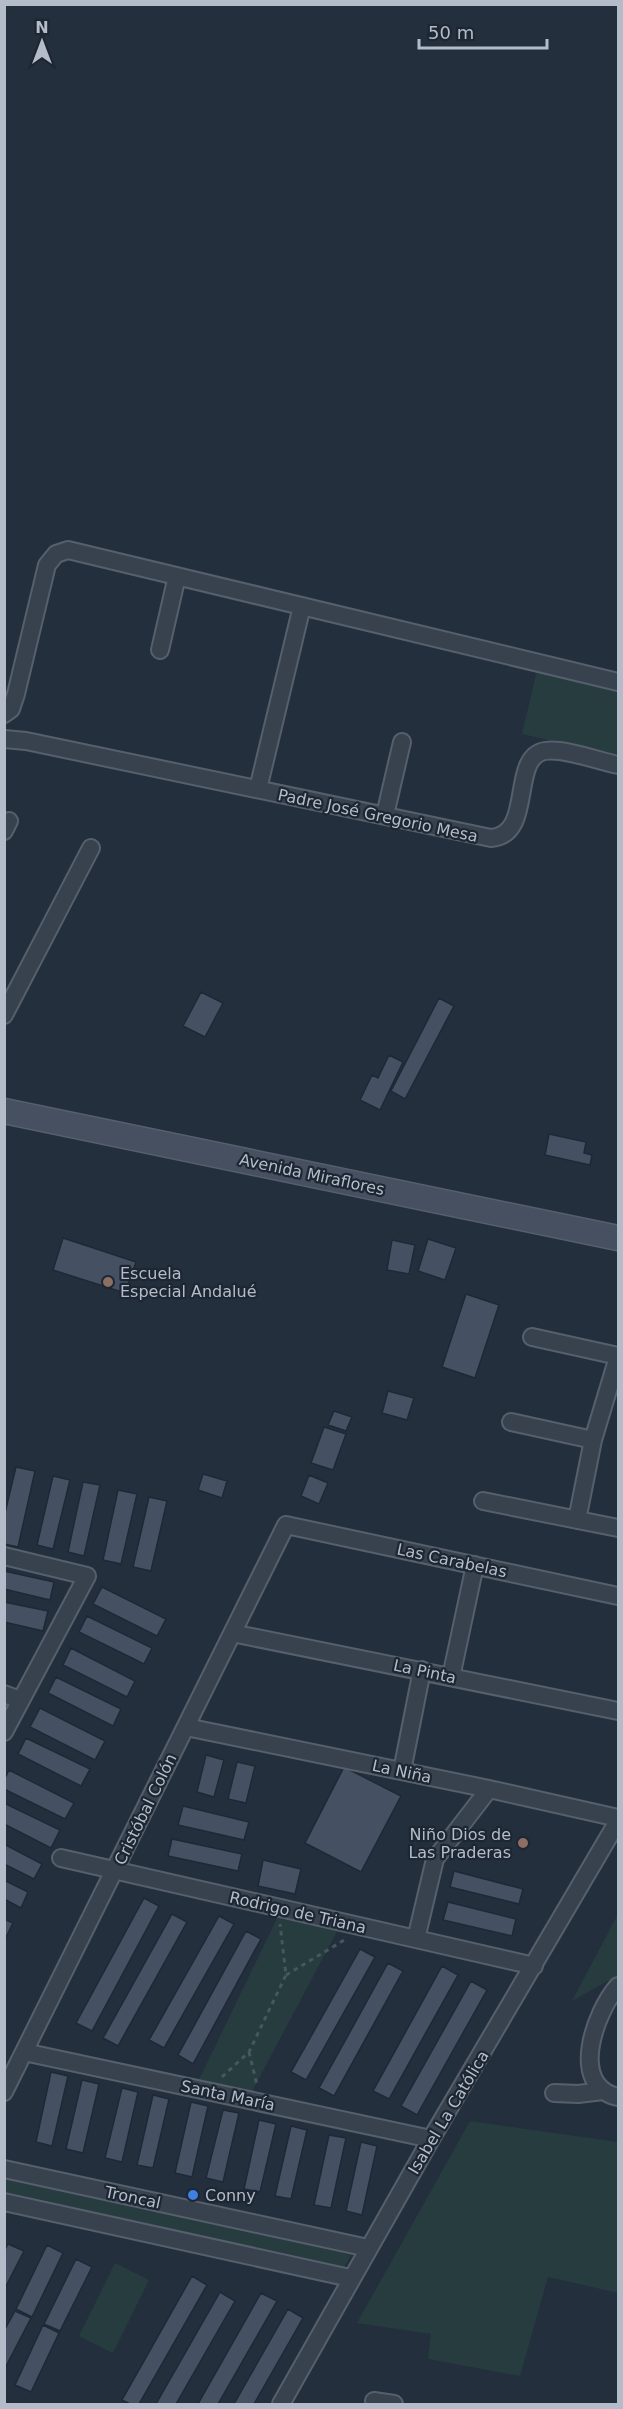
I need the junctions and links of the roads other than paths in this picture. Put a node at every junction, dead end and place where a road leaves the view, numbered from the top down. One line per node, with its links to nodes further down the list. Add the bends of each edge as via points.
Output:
1 (177, 576): 2 (street, Padre José Gregorio Mesa); 3 (street); 5 (street, Padre José Gregorio Mesa, via 75,551 56,554 46,569 16,694 11,709)
2 (302, 606): 4 (street, Padre José Gregorio Mesa); 9 (street, Padre José Gregorio Mesa)
3 (160, 650)
4 (618, 682)
5 (4, 715): 6 (street, Padre José Gregorio Mesa)
6 (10, 739): 9 (street, Padre José Gregorio Mesa)
7 (402, 742): 10 (street)
8 (618, 765): 10 (street, Padre José Gregorio Mesa, via 552,750 537,754 529,765 514,822 499,838)
9 (258, 789): 10 (street, Padre José Gregorio Mesa)
10 (385, 815)
11 (91, 848): 12 (street)
12 (4, 1015)
13 (4, 1111): 14 (main road, Avenida Miraflores)
14 (618, 1238)
15 (532, 1337): 16 (street)
16 (618, 1356): 18 (street)
17 (511, 1422): 18 (street)
18 (593, 1440): 20 (street)
19 (483, 1501): 20 (street)
20 (577, 1520): 22 (street)
21 (286, 1525): 24 (street, Las Carabelas); 26 (street, Cristóbal Colón)
22 (618, 1528)
23 (4, 1556): 29 (street, via 87,1576)
24 (475, 1565): 25 (street, Las Carabelas); 28 (street)
25 (618, 1596)
26 (232, 1633): 27 (street, La Pinta); 31 (street, Cristóbal Colón)
27 (422, 1670): 28 (street, La Pinta); 33 (street)
28 (451, 1677): 30 (street, La Pinta)
29 (12, 1697): 32 (street)
30 (618, 1711)
31 (186, 1727): 33 (street, La Niña); 37 (street, Cristóbal Colón)
32 (4, 1731)
33 (402, 1771): 34 (street, La Niña)
34 (489, 1789): 35 (street, La Niña); 38 (street, via 435,1859)
35 (618, 1820): 39 (street, Isabel La Católica)
36 (61, 1858): 37 (street, Rodrigo de Triana)
37 (114, 1871): 38 (street, Rodrigo de Triana); 42 (street, Cristóbal Colón)
38 (416, 1939): 39 (street, Rodrigo de Triana)
39 (534, 1966): 46 (street, Isabel La Católica)
40 (618, 1986): 41 (street)
41 (612, 2004): 45 (street, via 594,2032 591,2058 593,2079)
42 (24, 2052): 43 (street, Cristóbal Colón); 46 (street, Santa María)
43 (4, 2092)
44 (554, 2093): 45 (street)
45 (611, 2094)
46 (431, 2139): 49 (street, Isabel La Católica)
47 (4, 2169): 49 (street, Troncal)
48 (4, 2202): 50 (street, Troncal)
49 (368, 2248): 50 (street, Isabel La Católica)
50 (351, 2278): 52 (street, Isabel La Católica)
51 (374, 2401): 53 (street)
52 (281, 2404)
53 (394, 2404)

